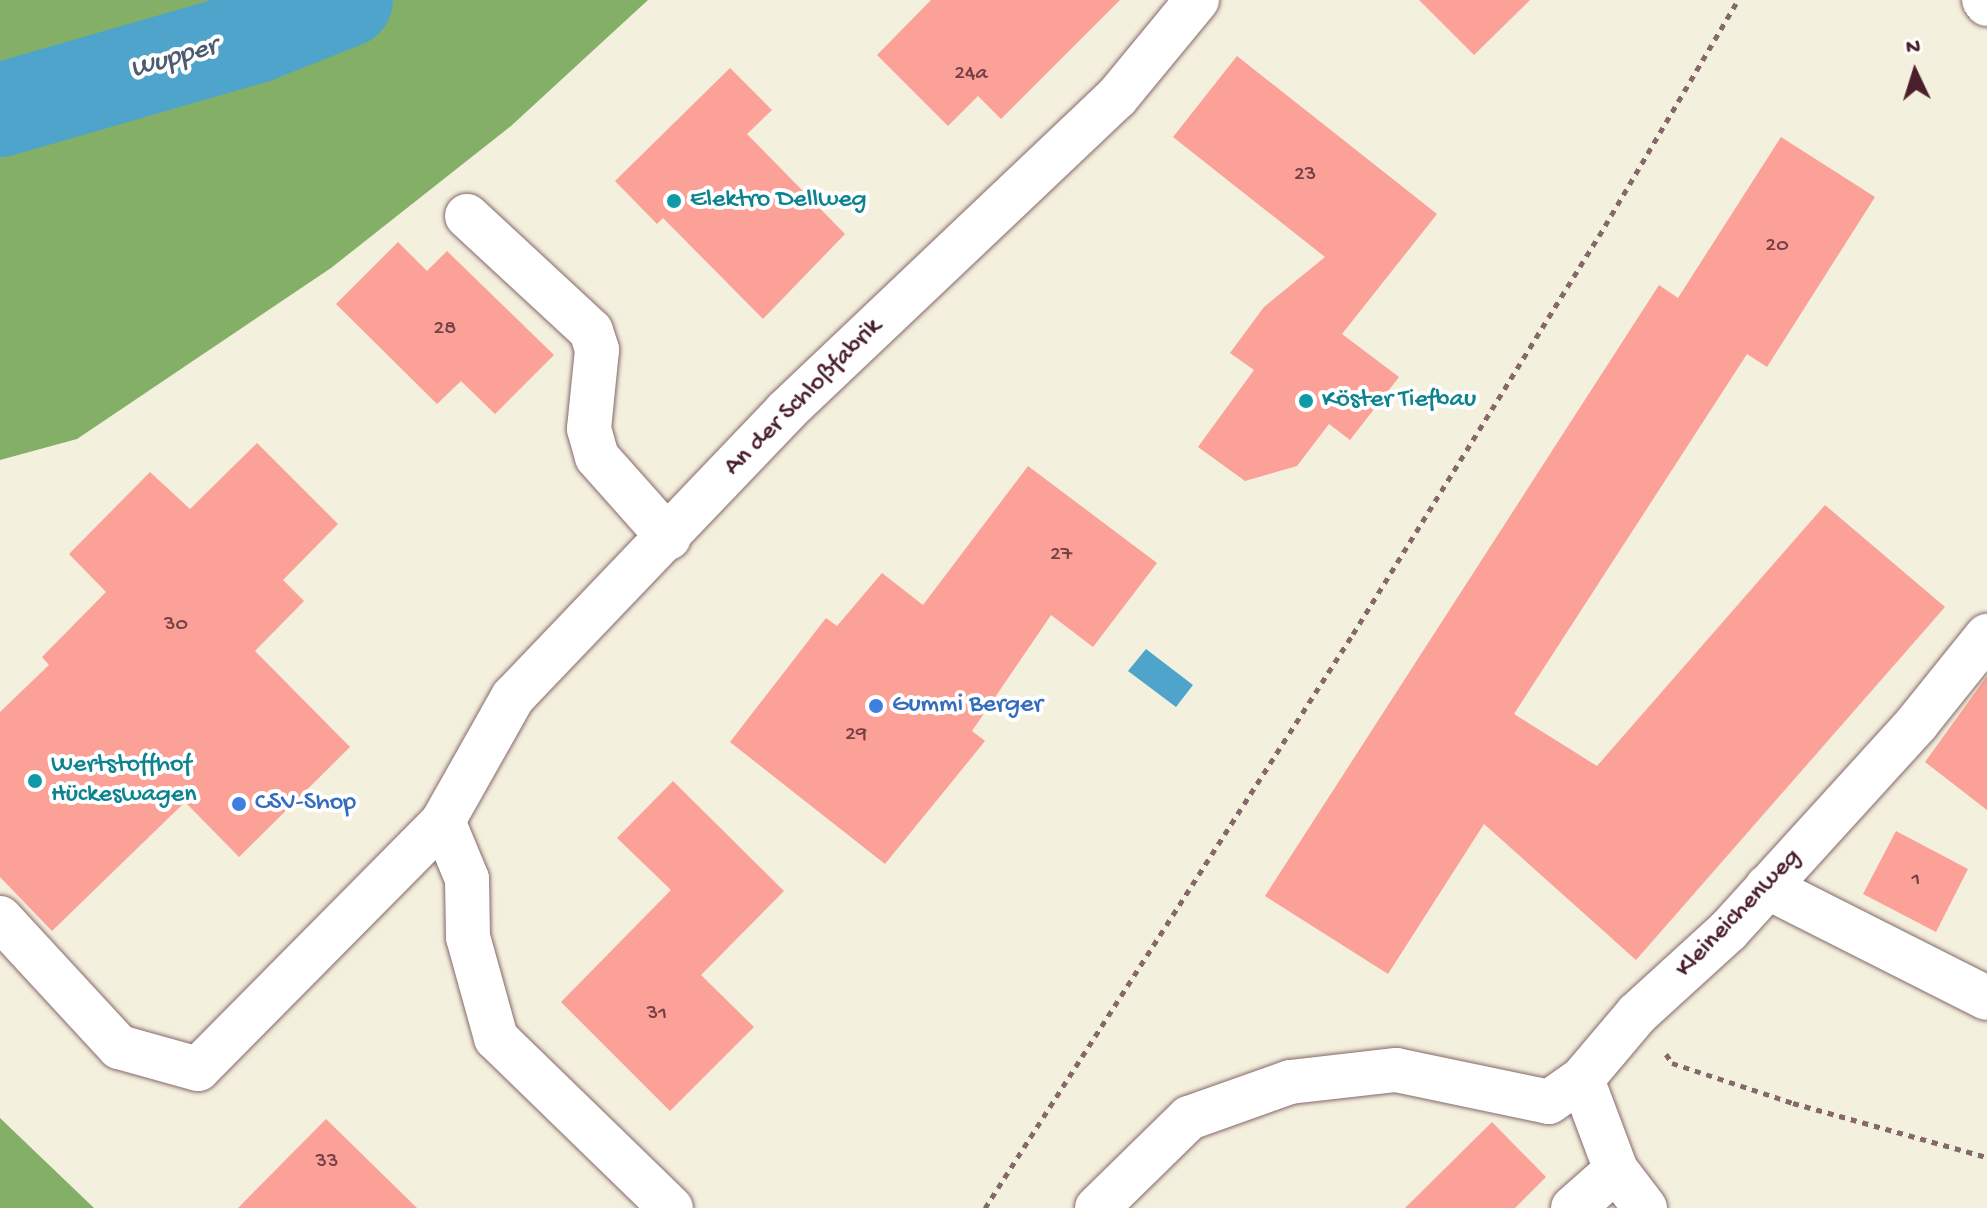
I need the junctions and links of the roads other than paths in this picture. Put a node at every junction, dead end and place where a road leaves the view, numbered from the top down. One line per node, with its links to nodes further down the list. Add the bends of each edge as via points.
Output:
1 (1197, 0): 3 (street, An der Schloßfabrik, via 1117,97 786,411)
2 (467, 216): 3 (street, via 591,331 597,350 589,429 597,457)
3 (669, 538): 5 (street, An der Schloßfabrik, via 513,697)
4 (1987, 636): 6 (street, Kleineichenweg, via 1917,723)
5 (443, 821): 7 (street, An der Schloßfabrik, via 198,1069 119,1047); 11 (street, via 467,879 468,937 496,1038)
6 (1767, 887): 8 (street); 9 (street, Kleineichenweg, via 1637,1014)
7 (0, 918)
8 (1987, 998)
9 (1582, 1079): 10 (street); 12 (street, Kleineichenweg, via 1549,1102 1396,1070 1290,1082 1189,1118)
10 (1616, 1170): 13 (street); 14 (street)
11 (671, 1208)
12 (1097, 1208)
13 (1573, 1208)
14 (1645, 1208)

